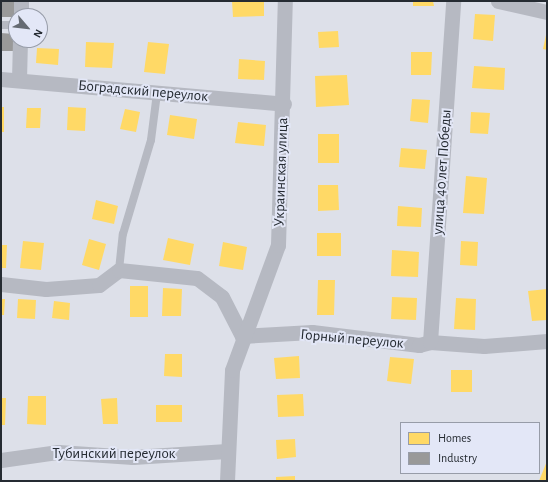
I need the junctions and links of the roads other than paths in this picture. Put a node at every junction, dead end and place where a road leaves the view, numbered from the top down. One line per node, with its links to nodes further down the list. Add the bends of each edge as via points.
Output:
1 (285, 1): 9 (street, Украинская улица)
2 (454, 1): 14 (street, улица 40 лет Победы)
3 (498, 1): 4 (street)
4 (547, 12)
5 (20, 48): 7 (street)
6 (1, 80): 7 (street, Боградский переулок)
7 (19, 80): 8 (street, Боградский переулок)
8 (158, 92): 9 (street, Боградский переулок); 10 (lane, via 151,140 123,234)
9 (284, 104): 12 (street, Украинская улица, via 278,245 269,277)
10 (119, 270): 11 (street, via 99,285 46,289); 12 (street, via 197,278 222,297)
11 (1, 284)
12 (242, 336): 14 (street, Горный переулок, via 312,332 419,345); 15 (street, Украинская улица, via 232,370)
13 (547, 341): 14 (street, Горный переулок, via 484,346)
14 (430, 342)
15 (227, 452): 16 (street, Тубинский переулок, via 133,457 58,452); 17 (street, Украинская улица)
16 (1, 460)
17 (227, 481)

